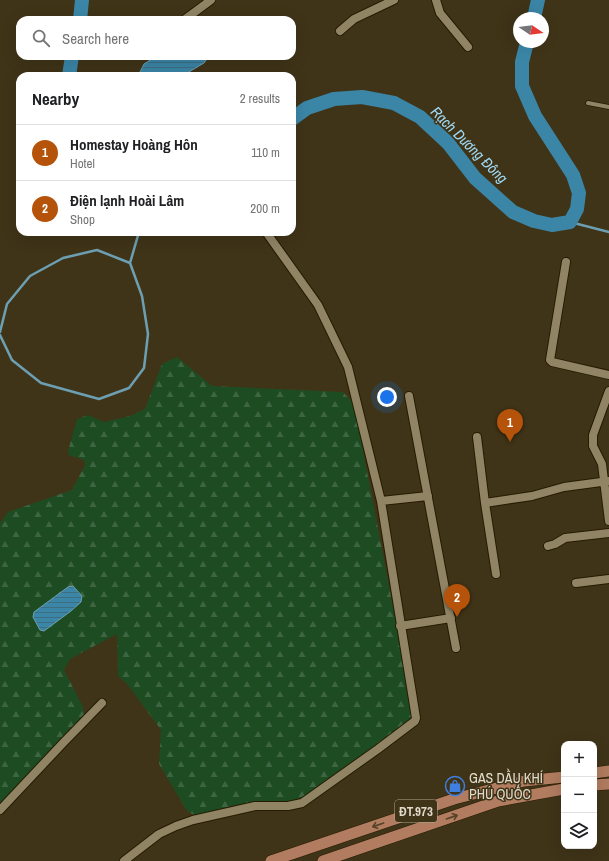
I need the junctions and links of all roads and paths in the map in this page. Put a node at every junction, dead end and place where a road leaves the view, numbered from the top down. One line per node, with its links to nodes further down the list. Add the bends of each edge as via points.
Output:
1 (211, 0): 4 (street)
2 (394, 0): 5 (street, via 354,19)
3 (436, 0): 6 (street, via 440,13)
4 (189, 16)
5 (340, 31)
6 (468, 47)
7 (588, 103): 8 (lane)
8 (609, 107)
9 (269, 236): 17 (street, via 318,305 348,367)
10 (566, 262): 11 (street, via 550,360)
11 (609, 375)
12 (609, 391): 15 (street, via 593,435)
13 (409, 396): 16 (street)
14 (477, 437): 18 (street)
15 (606, 482): 18 (street, via 564,487 532,496); 19 (street)
16 (428, 496): 17 (street); 25 (street)
17 (381, 502): 26 (street)
18 (485, 503): 22 (street)
19 (609, 520)
20 (609, 533): 21 (street, via 565,538)
21 (548, 546)
22 (496, 574)
23 (609, 579): 24 (street)
24 (576, 583)
25 (451, 618): 26 (street); 27 (street)
26 (400, 626): 36 (street, via 415,721 302,803 288,806 255,806 182,824 159,834)
27 (456, 648)
28 (102, 703): 35 (street)
29 (609, 771): 30 (main road)
30 (597, 773)
31 (561, 777): 37 (main road, ĐT.973, one-way to 37, via 524,781 454,799)
32 (609, 784): 33 (main road)
33 (597, 785)
34 (561, 790): 38 (main road, ĐT.973, one-way to 34, via 498,801)
35 (0, 810)
36 (124, 861)
37 (271, 861)
38 (322, 861)

